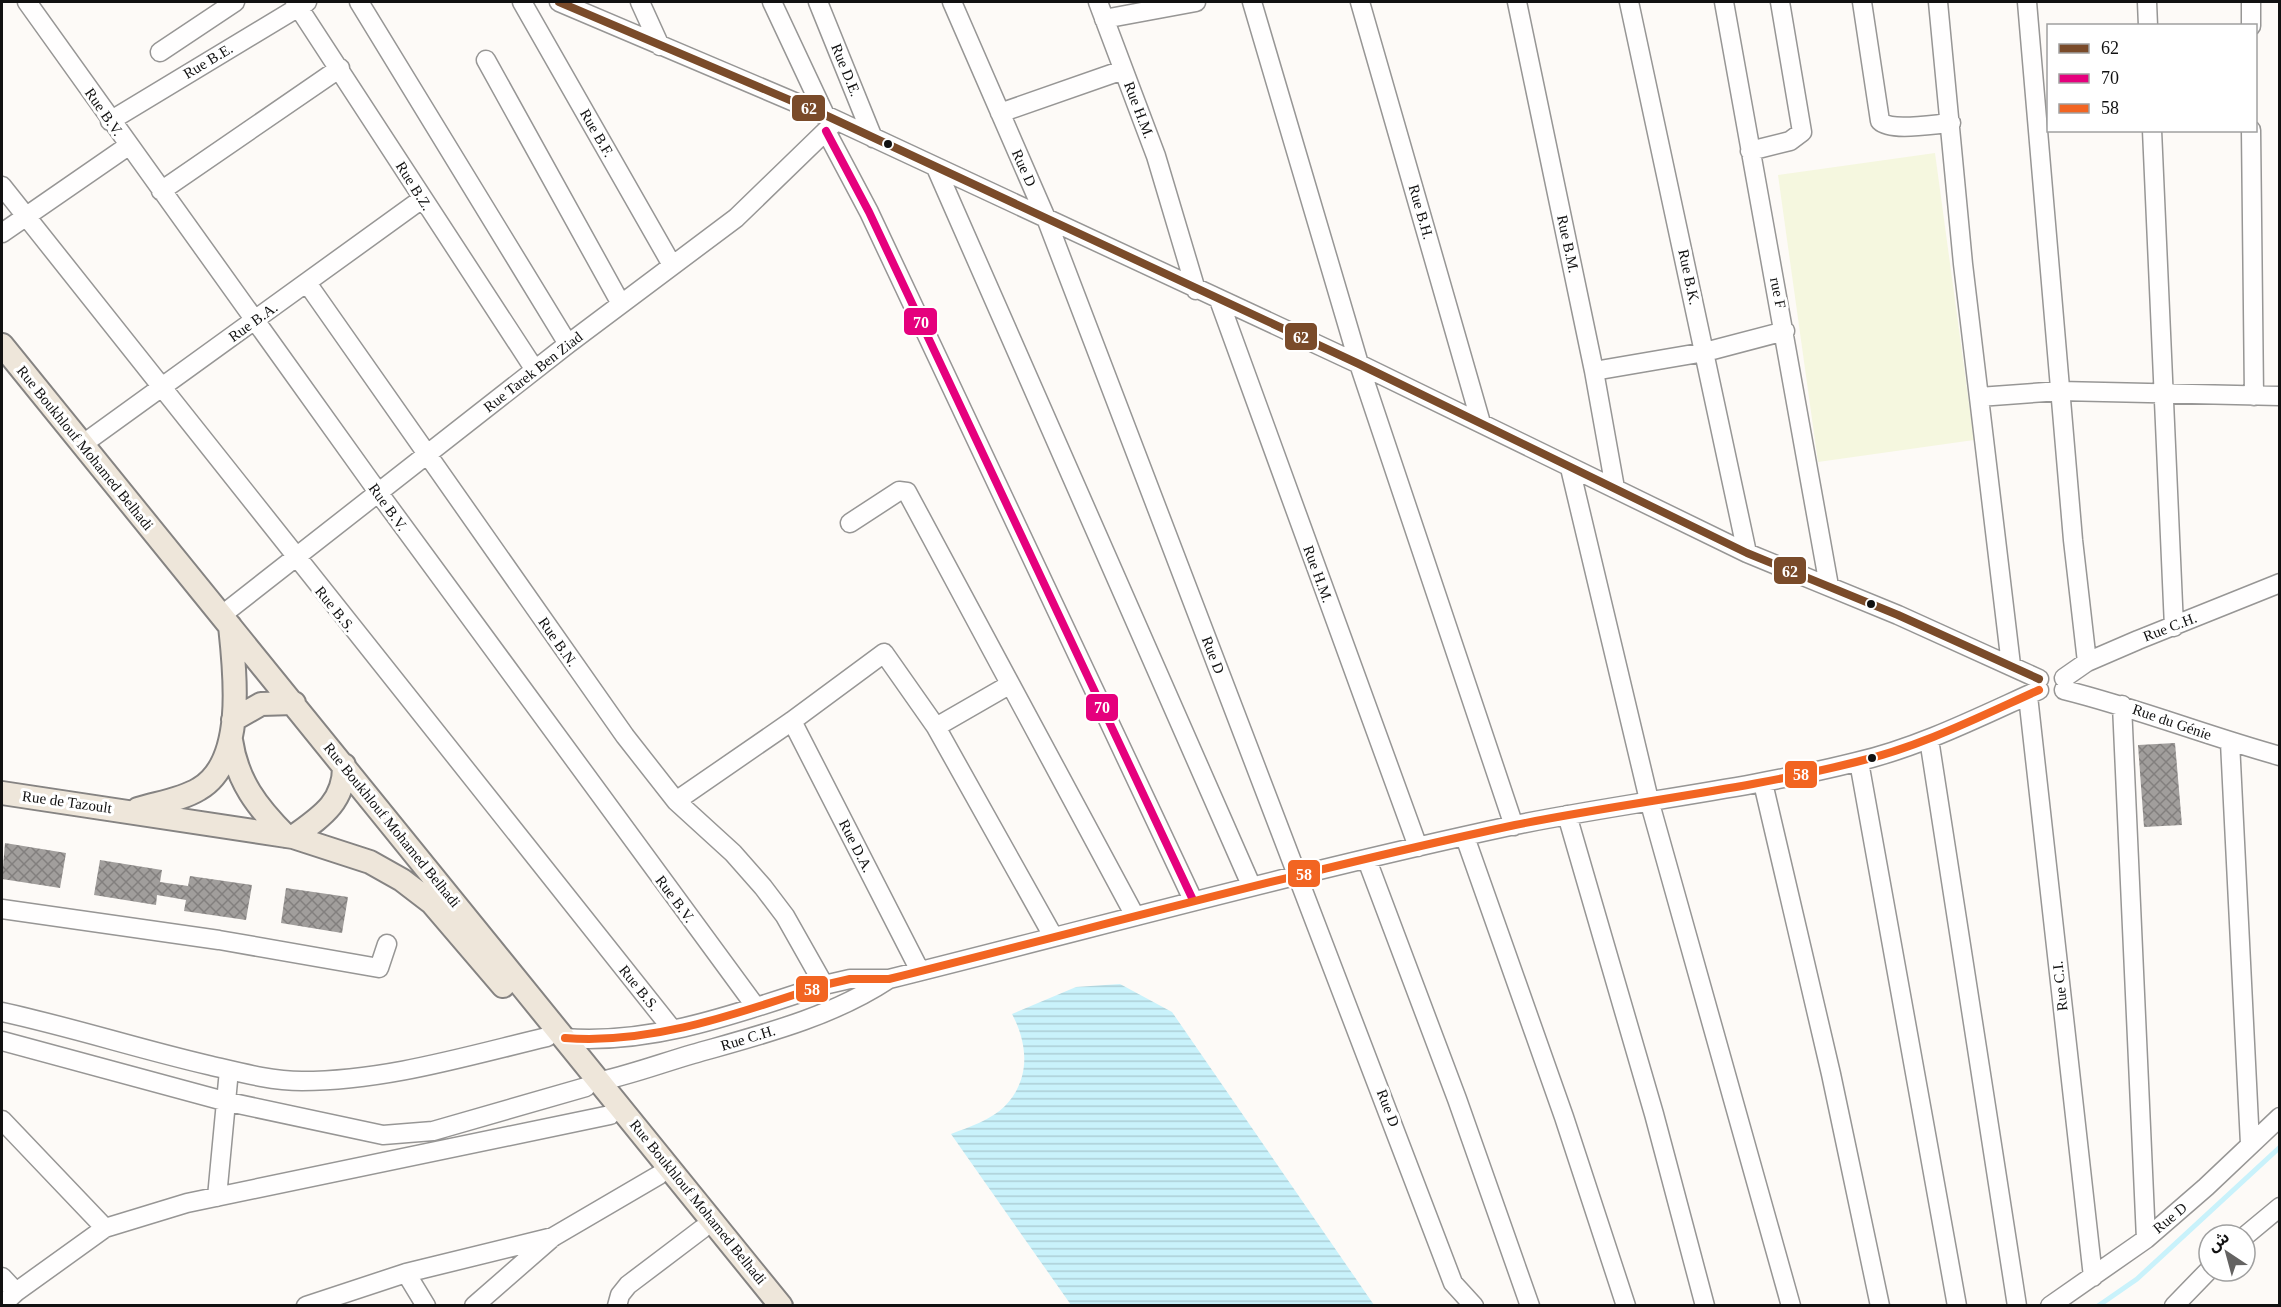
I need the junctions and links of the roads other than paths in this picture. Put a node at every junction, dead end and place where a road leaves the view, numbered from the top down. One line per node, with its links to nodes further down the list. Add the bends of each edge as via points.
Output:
1 (27, 2): 34 (street, Rue B.V.)
2 (235, 2): 29 (street)
3 (359, 2): 57 (street)
4 (522, 2): 49 (street, Rue B.F.)
5 (559, 2): 28 (street)
6 (640, 2): 28 (street)
7 (772, 2): 35 (street)
8 (818, 2): 39 (street, Rue D.E.)
9 (952, 2): 33 (street, Rue D)
10 (1098, 2): 25 (street, Rue H.M.)
11 (1196, 2): 24 (street)
12 (1252, 2): 59 (street)
13 (1360, 2): 68 (street, Rue B.H.)
14 (1517, 2): 61 (street, Rue B.M.)
15 (1629, 2): 58 (street, Rue B.K.)
16 (1724, 2): 41 (street, rue F)
17 (1780, 2): 41 (street, via 1802,132 1790,141)
18 (1862, 2): 36 (street, via 1880,121 1906,126)
19 (1938, 2): 36 (street)
20 (2027, 2): 63 (street)
21 (2147, 2): 26 (street)
22 (2251, 2): 27 (street)
23 (300, 3): 31 (street, Rue B.Z.); 34 (street, Rue B.E.)
24 (1176, 3): 25 (street)
25 (1104, 20): 32 (street, Rue H.M.)
26 (2148, 24)
27 (2251, 24)
28 (660, 46): 35 (street)
29 (160, 52)
30 (486, 60): 53 (street)
31 (340, 68): 44 (street); 45 (street, Rue B.Z.)
32 (1123, 70): 33 (street); 51 (street, Rue H.M., via 1156,156)
33 (1000, 114): 47 (street, Rue D)
34 (110, 120): 40 (street, Rue B.V.)
35 (829, 122): 39 (street); 49 (street, Rue Tarek Ben Ziad, via 736,218); 109 (street)
36 (1951, 123): 67 (street)
37 (2152, 132): 64 (street)
38 (2251, 132): 65 (street)
39 (873, 138): 42 (street)
40 (128, 146): 44 (street, Rue B.V.); 46 (street)
41 (1750, 151): 55 (street, rue F)
42 (937, 170): 47 (street); 108 (street)
43 (2, 186): 46 (street, Rue B.S.)
44 (161, 191): 54 (street, Rue B.V.)
45 (422, 199): 50 (street, Rue B.A.); 60 (street, Rue B.Z.)
46 (26, 218): 48 (street); 62 (street, Rue B.S.)
47 (1046, 218): 51 (street); 107 (street, Rue D)
48 (2, 232)
49 (672, 265): 53 (street, Rue Tarek Ben Ziad)
50 (307, 283): 54 (street, Rue B.A.); 70 (street, Rue B.N.)
51 (1196, 290): 52 (street)
52 (1219, 300): 59 (street); 105 (street, Rue H.M.)
53 (621, 304): 57 (street, Rue Tarek Ben Ziad)
54 (255, 321): 62 (street, Rue B.A.); 73 (street, Rue B.V.)
55 (1785, 331): 58 (street); 78 (street, rue F)
56 (2, 345): 69 (main road, Rue Boukhlouf Mohamed Belhadi)
57 (568, 345): 60 (street, Rue Tarek Ben Ziad)
58 (1705, 352): 61 (street); 75 (street, Rue B.K.)
59 (1359, 364): 68 (street); 102 (street)
60 (535, 370): 70 (street, Rue Tarek Ben Ziad)
61 (1594, 371): 72 (street, Rue B.M.)
62 (162, 389): 69 (street, Rue B.A.); 76 (street, Rue B.S.)
63 (2060, 391): 64 (street); 67 (street); 81 (street)
64 (2163, 394): 65 (street); 80 (street)
65 (2254, 396): 66 (street)
66 (2280, 396)
67 (1979, 397): 82 (street)
68 (1481, 423): 71 (street)
69 (82, 444): 79 (main road, Rue Boukhlouf Mohamed Belhadi)
70 (428, 453): 73 (street, Rue Tarek Ben Ziad); 99 (street, Rue B.N., via 566,654)
71 (1569, 468): 72 (street); 98 (street)
72 (1615, 488): 75 (street)
73 (378, 492): 76 (street, Rue Tarek Ben Ziad); 117 (street, Rue B.V.)
74 (850, 523): 84 (street, via 898,491 907,492)
75 (1747, 553): 78 (street)
76 (294, 558): 79 (street, Rue Tarek Ben Ziad); 119 (street, Rue B.S.)
77 (2279, 579): 80 (street, Rue C.H.)
78 (1829, 586): 82 (street)
79 (226, 621): 86 (main road, Rue Boukhlouf Mohamed Belhadi); 90 (main road, via 234,673)
80 (2174, 627): 81 (street, Rue C.H.)
81 (2087, 662): 83 (street, Rue C.H.)
82 (2011, 665): 85 (street)
83 (2064, 684): 85 (street, Rue du Génie, via 2055,671 2049,671); 87 (street, Rue du Génie)
84 (1009, 685): 89 (street); 111 (street)
85 (2035, 688): 91 (street, Rue C.H.); 141 (street, Rue C.I.)
86 (294, 703): 90 (main road, via 261,704); 95 (main road, Rue Boukhlouf Mohamed Belhadi)
87 (2122, 705): 92 (street, Rue du Génie); 138 (street)
88 (792, 722): 89 (street, via 884,653); 99 (street); 114 (street, Rue D.A.)
89 (936, 727): 112 (street)
90 (232, 729): 100 (main road, via 220,768 207,784 192,793); 103 (main road, via 235,762 244,786)
91 (1929, 739): 94 (street, Rue C.H.); 158 (street)
92 (2230, 742): 93 (street, Rue du Génie); 129 (street)
93 (2280, 756)
94 (1859, 762): 96 (street, Rue C.H.); 157 (street)
95 (345, 765): 103 (main road, via 344,783 337,800 325,814); 120 (main road, Rue Boukhlouf Mohamed Belhadi)
96 (1764, 783): 98 (street, Rue C.H.); 156 (street)
97 (2, 793): 100 (main road, Rue de Tazoult)
98 (1649, 800): 101 (street, Rue C.H.); 155 (street)
99 (676, 801): 116 (street, Rue B.N., via 733,853 763,887 785,916)
100 (132, 811): 103 (main road, Rue Boukhlouf Mohamed Belhadi)
101 (1567, 815): 102 (street, Rue C.H.); 154 (street)
102 (1514, 826): 104 (street, Rue C.H.)
103 (290, 836): 120 (main road, Rue Boukhlouf Mohamed Belhadi, via 370,862 418,891)
104 (1465, 837): 105 (street, Rue C.H.); 153 (street)
105 (1418, 847): 106 (street, Rue C.H.)
106 (1367, 860): 107 (street, Rue C.H.); 152 (street)
107 (1296, 874): 108 (street, Rue C.H.); 151 (street, Rue D, via 1453,1283)
108 (1251, 885): 109 (street, Rue C.H.)
109 (1193, 900): 111 (street, Rue C.H.)
110 (2, 909): 113 (street, via 379,968)
111 (1135, 916): 112 (street, Rue C.H.)
112 (1053, 936): 114 (street, Rue C.H.)
113 (387, 944)
114 (920, 971): 115 (street, Rue C.H.)
115 (889, 979): 116 (street, Rue C.H.); 123 (street, Rue C.H., via 864,995 796,1023)
116 (825, 985): 117 (street, Rue C.H.)
117 (756, 1007): 119 (street, Rue C.H.)
118 (2, 1011): 122 (street, Rue C.H.)
119 (672, 1029): 120 (street, Rue C.H., via 627,1039)
120 (556, 1038): 122 (street, Rue C.H., via 353,1077 300,1081); 123 (main road, Rue Boukhlouf Mohamed Belhadi)
121 (2, 1041): 124 (street, Rue C.H.)
122 (229, 1070): 124 (street)
123 (594, 1084): 125 (main road, Rue Boukhlouf Mohamed Belhadi); 128 (street, Rue C.H.); 150 (main road, Rue Boukhlouf Mohamed Belhadi)
124 (224, 1101): 128 (street, Rue C.H., via 367,1133); 132 (street)
125 (610, 1115): 130 (street); 131 (main road, Rue Boukhlouf Mohamed Belhadi)
126 (2280, 1117): 129 (street, Rue D)
127 (2, 1120): 135 (street)
128 (416, 1133): 130 (street)
129 (2250, 1144): 138 (street, Rue D)
130 (421, 1156): 132 (street)
131 (659, 1175): 136 (main road, Rue Boukhlouf Mohamed Belhadi); 137 (street)
132 (217, 1197): 135 (street)
133 (2280, 1208): 134 (street)
134 (2257, 1226)
135 (105, 1228): 143 (street)
136 (702, 1229): 148 (street, via 628,1285); 149 (main road, Rue Boukhlouf Mohamed Belhadi)
137 (553, 1237): 139 (street); 147 (street)
138 (2146, 1239): 141 (street, Rue D)
139 (406, 1273): 145 (street); 146 (street)
140 (2, 1277): 143 (street)
141 (2093, 1277): 159 (street, Rue D)
142 (2197, 1282): 160 (street)
143 (16, 1292): 144 (street)
144 (2, 1305)
145 (306, 1305)
146 (426, 1305)
147 (474, 1305)
148 (617, 1305)
149 (762, 1305)
150 (781, 1305)
151 (1474, 1305)
152 (1530, 1305)
153 (1626, 1305)
154 (1704, 1305)
155 (1791, 1305)
156 (1880, 1305)
157 (1956, 1305)
158 (2017, 1305)
159 (2050, 1305)
160 (2174, 1305)

